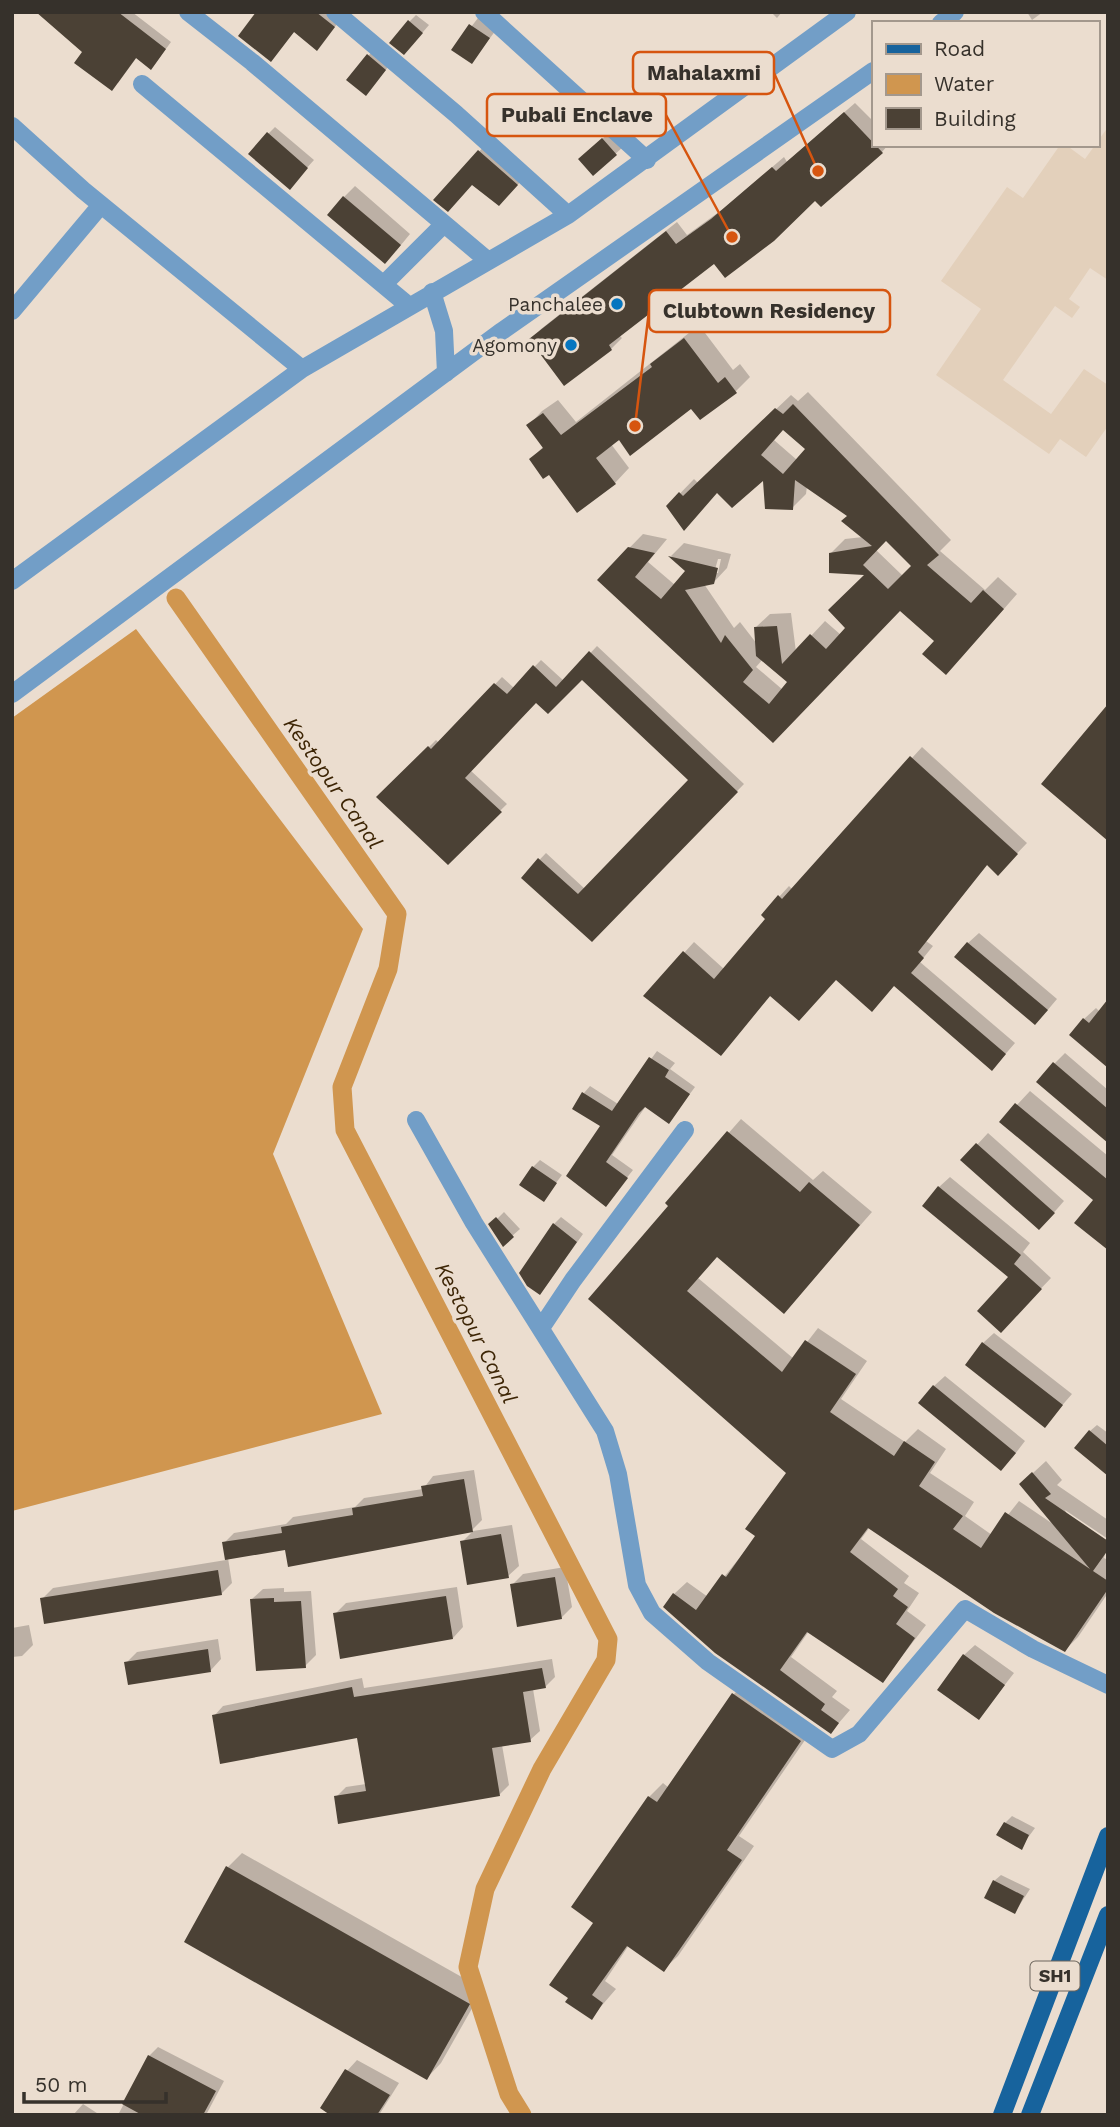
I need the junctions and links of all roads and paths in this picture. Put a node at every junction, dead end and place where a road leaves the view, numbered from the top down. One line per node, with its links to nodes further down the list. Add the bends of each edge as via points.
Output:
1 (188, 12): 11 (street)
2 (335, 12): 10 (street)
3 (484, 12): 8 (street)
4 (847, 12): 8 (street)
5 (872, 72): 18 (street)
6 (142, 84): 13 (street)
7 (12, 126): 9 (street)
8 (647, 160): 10 (street)
9 (101, 205): 16 (street); 17 (street)
10 (568, 215): 12 (street)
11 (444, 224): 12 (street); 13 (street)
12 (487, 260): 14 (street)
13 (385, 284): 15 (street)
14 (432, 292): 15 (street); 18 (street, via 444,331)
15 (409, 306): 17 (street)
16 (12, 311)
17 (302, 369): 19 (street)
18 (446, 373): 20 (street)
19 (12, 581)
20 (12, 694)
21 (416, 1120): 23 (street)
22 (685, 1130): 23 (street)
23 (541, 1328): 24 (street, via 605,1431 618,1474 637,1585 652,1613 708,1662 832,1749 859,1734 965,1609)
24 (1108, 1685)
25 (1108, 1836): 27 (main road, SH1)
26 (1108, 1915): 28 (main road, SH1)
27 (1002, 2115)
28 (1030, 2115)

